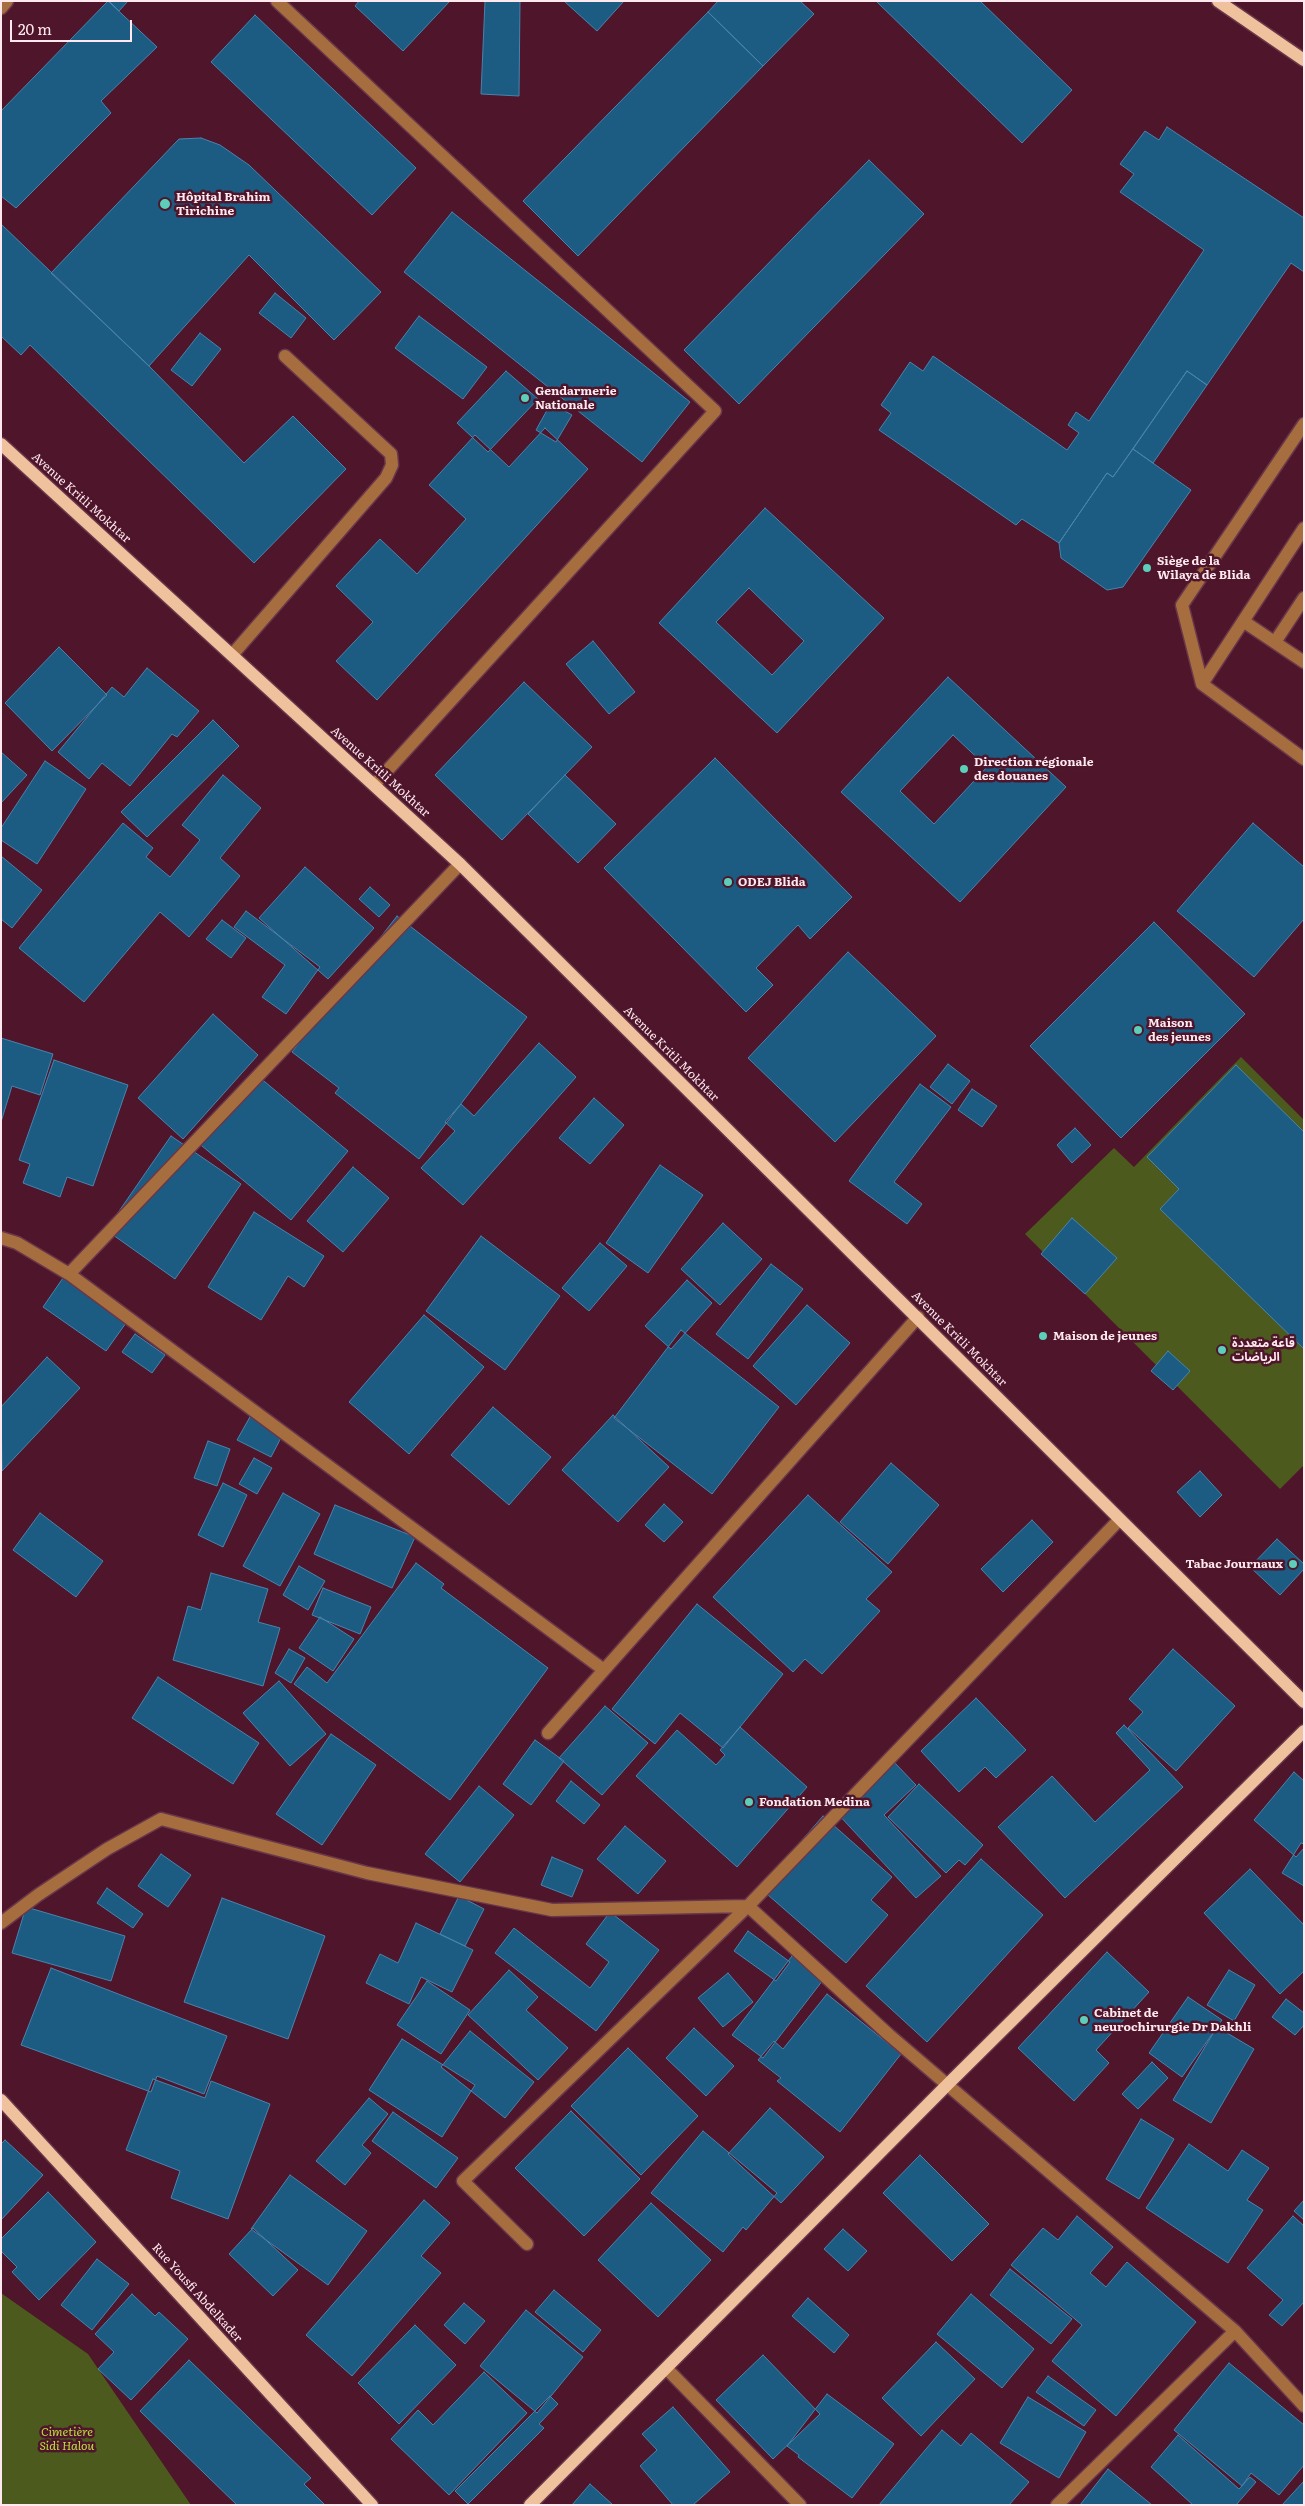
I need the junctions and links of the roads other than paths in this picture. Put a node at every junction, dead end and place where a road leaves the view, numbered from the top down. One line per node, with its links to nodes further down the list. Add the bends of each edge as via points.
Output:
1 (8, 1): 4 (street)
2 (277, 1): 17 (street, via 715,411)
3 (1218, 1): 5 (main road)
4 (1, 8)
5 (1304, 60)
6 (285, 356): 13 (street, via 391,454 392,465 386,478)
7 (1304, 424): 15 (street, via 1182,605)
8 (1, 444): 13 (main road, Avenue Kritli Mokhtar)
9 (1304, 528): 11 (street)
10 (1304, 598): 12 (street)
11 (1243, 621): 12 (street); 15 (street)
12 (1275, 642): 14 (street)
13 (232, 655): 17 (main road, Avenue Kritli Mokhtar)
14 (1304, 662)
15 (1202, 684): 16 (street)
16 (1304, 759)
17 (374, 785): 18 (main road, Avenue Kritli Mokhtar)
18 (460, 864): 20 (street); 21 (main road, Avenue Kritli Mokhtar)
19 (1, 1238): 20 (street, via 17,1243)
20 (69, 1274): 23 (street)
21 (918, 1318): 22 (main road, Avenue Kritli Mokhtar); 23 (street)
22 (1119, 1520): 24 (main road, Avenue Kritli Mokhtar); 27 (street)
23 (604, 1670): 26 (street)
24 (1304, 1702)
25 (1304, 1731): 29 (main road)
26 (548, 1733)
27 (748, 1906): 28 (street, via 552,1910 367,1873 160,1819 38,1894); 29 (street, via 888,2034); 31 (street, via 463,2181)
28 (1, 1923)
29 (948, 2084): 32 (street); 33 (main road)
30 (1, 2100): 35 (main road, Rue Yousfi Abdelkader)
31 (527, 2244)
32 (1235, 2331): 34 (street); 38 (street)
33 (667, 2368): 36 (main road); 37 (street)
34 (1304, 2406)
35 (372, 2505)
36 (530, 2505)
37 (800, 2505)
38 (1057, 2505)

